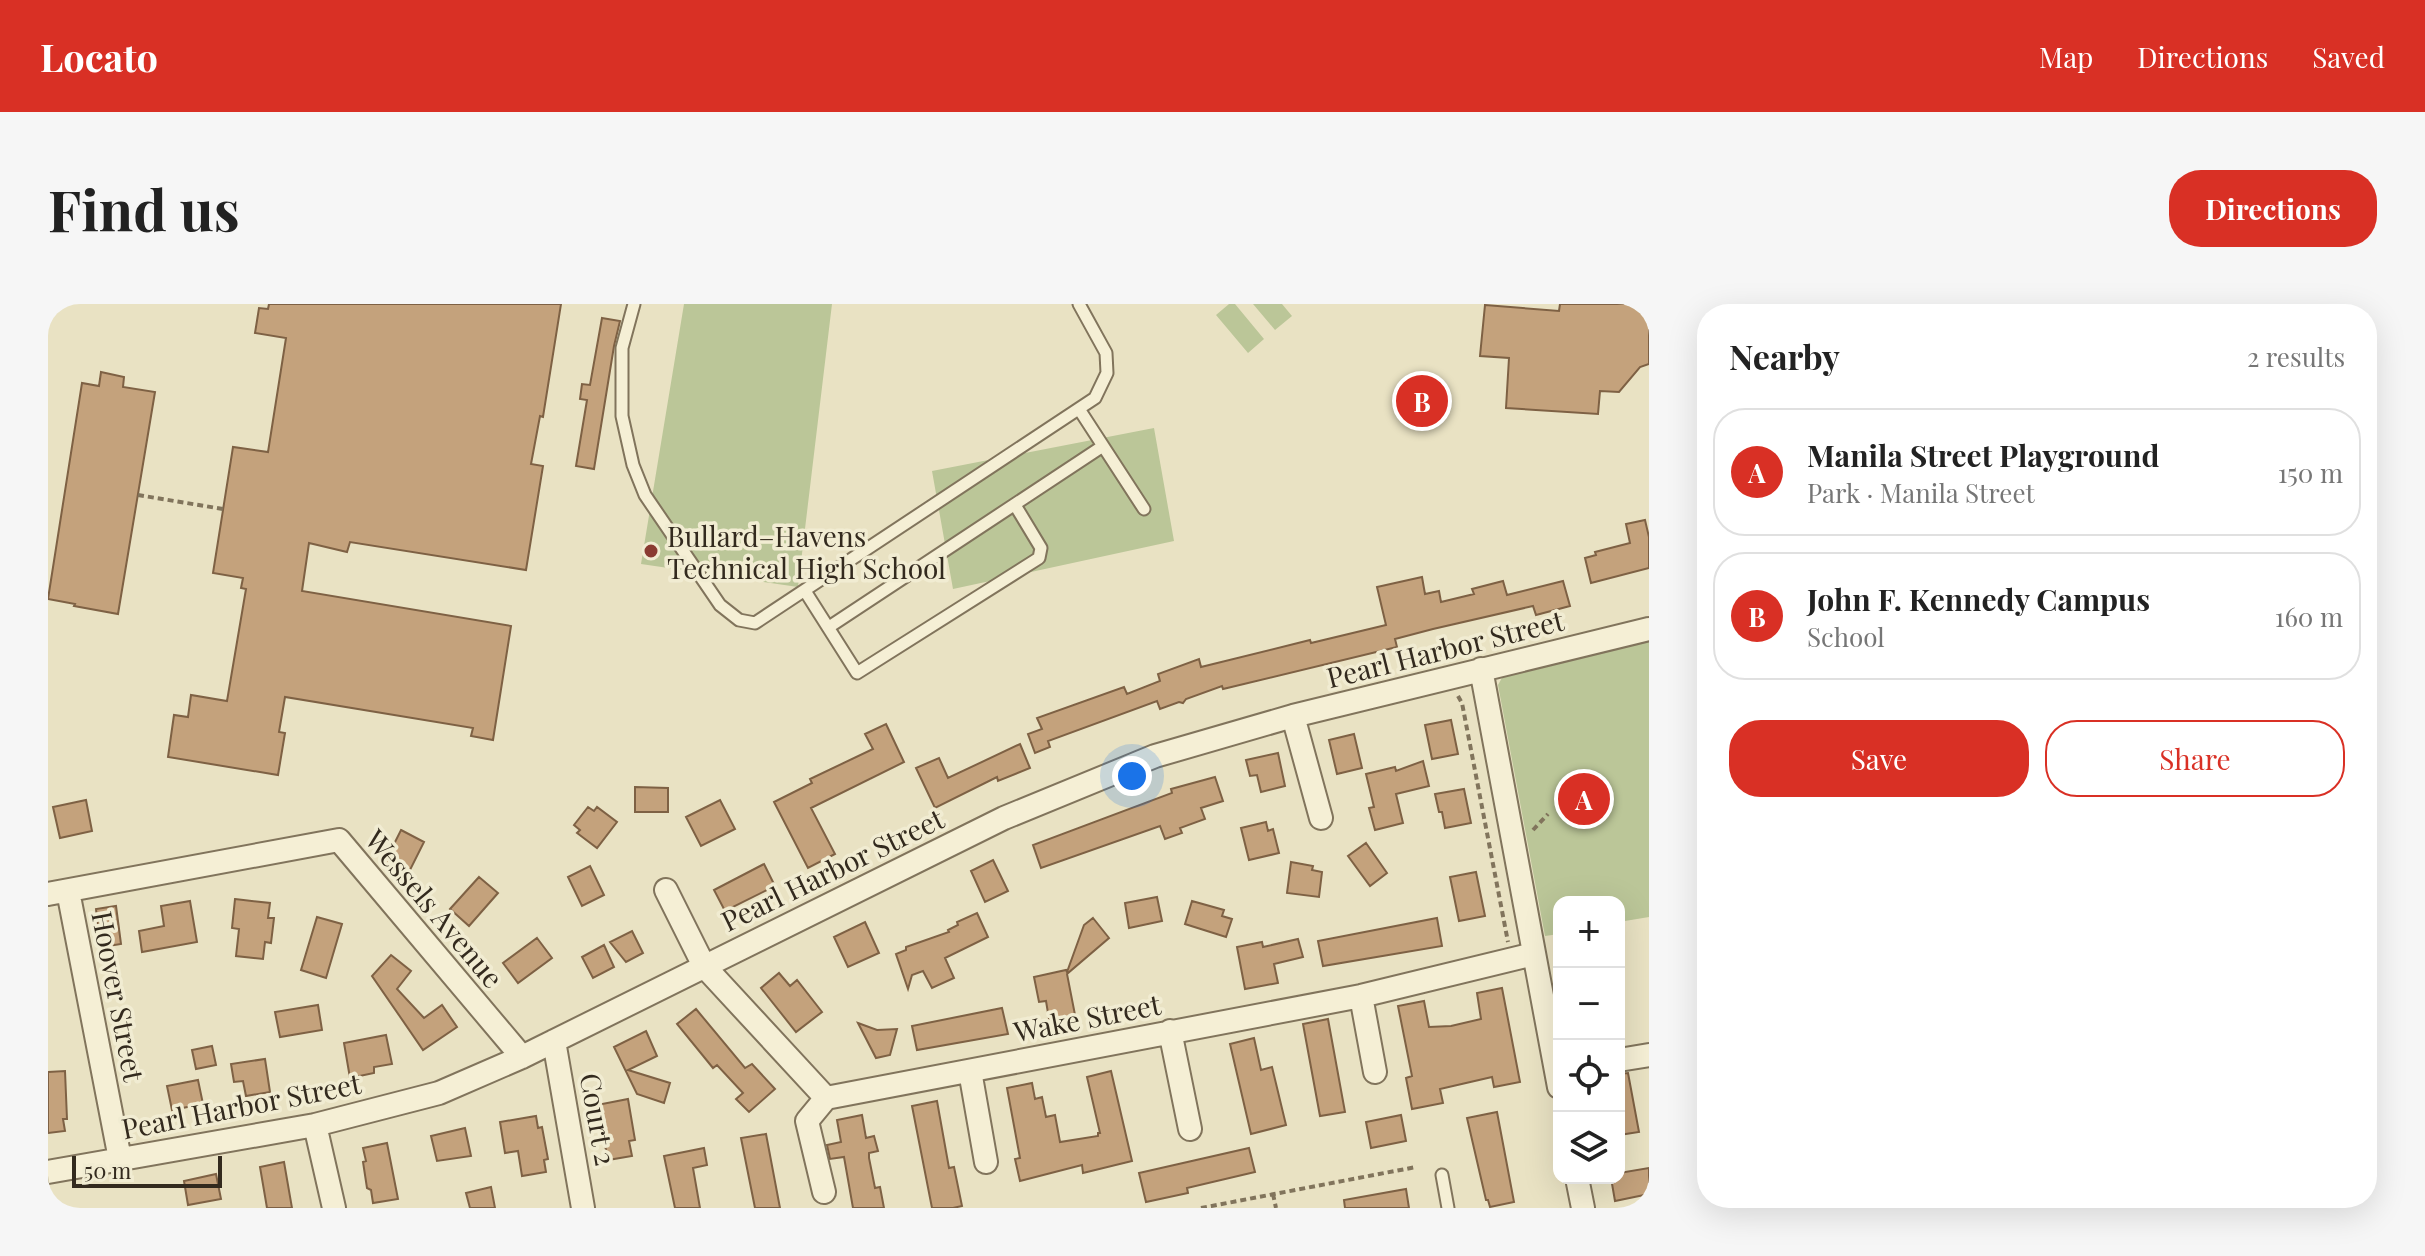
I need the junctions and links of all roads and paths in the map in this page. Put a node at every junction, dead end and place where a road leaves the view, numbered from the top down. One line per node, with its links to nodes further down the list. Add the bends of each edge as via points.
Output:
1 (634, 304): 9 (lane, via 622,348 622,416 645,495 720,605 739,620 755,623)
2 (1079, 304): 3 (lane, via 1106,353 1107,373 1095,398)
3 (1079, 409): 4 (lane); 9 (lane)
4 (1103, 446): 6 (lane); 8 (lane)
5 (138, 495): 7 (path)
6 (1015, 505): 10 (lane); 10 (lane, via 1041,548 1039,558 857,673)
7 (223, 509)
8 (1144, 509)
9 (805, 591): 10 (lane)
10 (829, 627)
11 (1649, 629): 12 (street, Pearl Harbor Street)
12 (1481, 669): 13 (street, Pearl Harbor Street); 19 (street)
13 (1293, 716): 15 (street); 20 (street, Pearl Harbor Street, via 1155,756 1004,818)
14 (1548, 814): 16 (path, via 1531,833)
15 (1321, 818)
16 (1528, 818)
17 (666, 890): 20 (street)
18 (58, 892): 26 (street, Wessels Avenue, via 339,840); 33 (street, Hoover Street)
19 (1534, 954): 21 (street, Wake Street); 24 (street)
20 (704, 966): 23 (street, Pearl Harbor Street); 30 (street)
21 (1361, 996): 22 (street, Wake Street); 29 (street)
22 (1170, 1031): 28 (street, Wake Street); 32 (street)
23 (554, 1041): 26 (street, Pearl Harbor Street); 42 (street, Court 2)
24 (1553, 1051)
25 (1649, 1055): 27 (street)
26 (522, 1057): 31 (street, Pearl Harbor Street, via 439,1093)
27 (1625, 1059)
28 (970, 1071): 30 (street, Wake Street); 34 (street)
29 (1375, 1072)
30 (826, 1098): 39 (street, via 807,1121)
31 (315, 1125): 33 (street, Pearl Harbor Street); 41 (street)
32 (1190, 1129)
33 (120, 1159): 36 (street, Pearl Harbor Street)
34 (986, 1162)
35 (1416, 1167): 40 (path)
36 (48, 1172)
37 (1442, 1175): 45 (lane)
38 (1578, 1184): 46 (street)
39 (824, 1192)
40 (1273, 1194): 43 (path); 44 (path)
41 (334, 1208)
42 (583, 1208)
43 (1201, 1208)
44 (1276, 1208)
45 (1448, 1208)
46 (1583, 1208)

